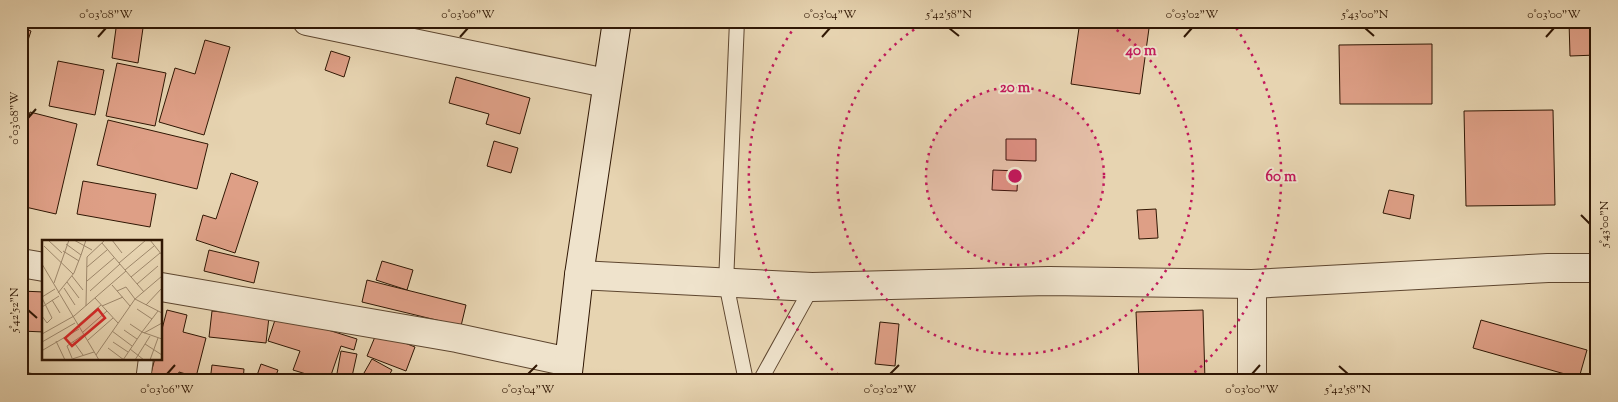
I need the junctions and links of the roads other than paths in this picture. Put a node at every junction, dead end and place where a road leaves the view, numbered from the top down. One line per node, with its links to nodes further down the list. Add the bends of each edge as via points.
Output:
1 (307, 21): 4 (street)
2 (617, 21): 4 (street)
3 (737, 21): 9 (lane)
4 (606, 83): 8 (street)
5 (21, 263): 6 (street)
6 (42, 267)
7 (1597, 268): 10 (street)
8 (579, 275): 9 (street); 14 (street)
9 (726, 283): 12 (street); 16 (lane)
10 (1252, 284): 12 (street, via 1049,282); 18 (street)
11 (162, 287): 14 (street, via 457,338)
12 (812, 287): 17 (lane)
13 (146, 360): 15 (lane)
14 (568, 371)
15 (143, 381)
16 (746, 381)
17 (760, 381)
18 (1252, 381)

